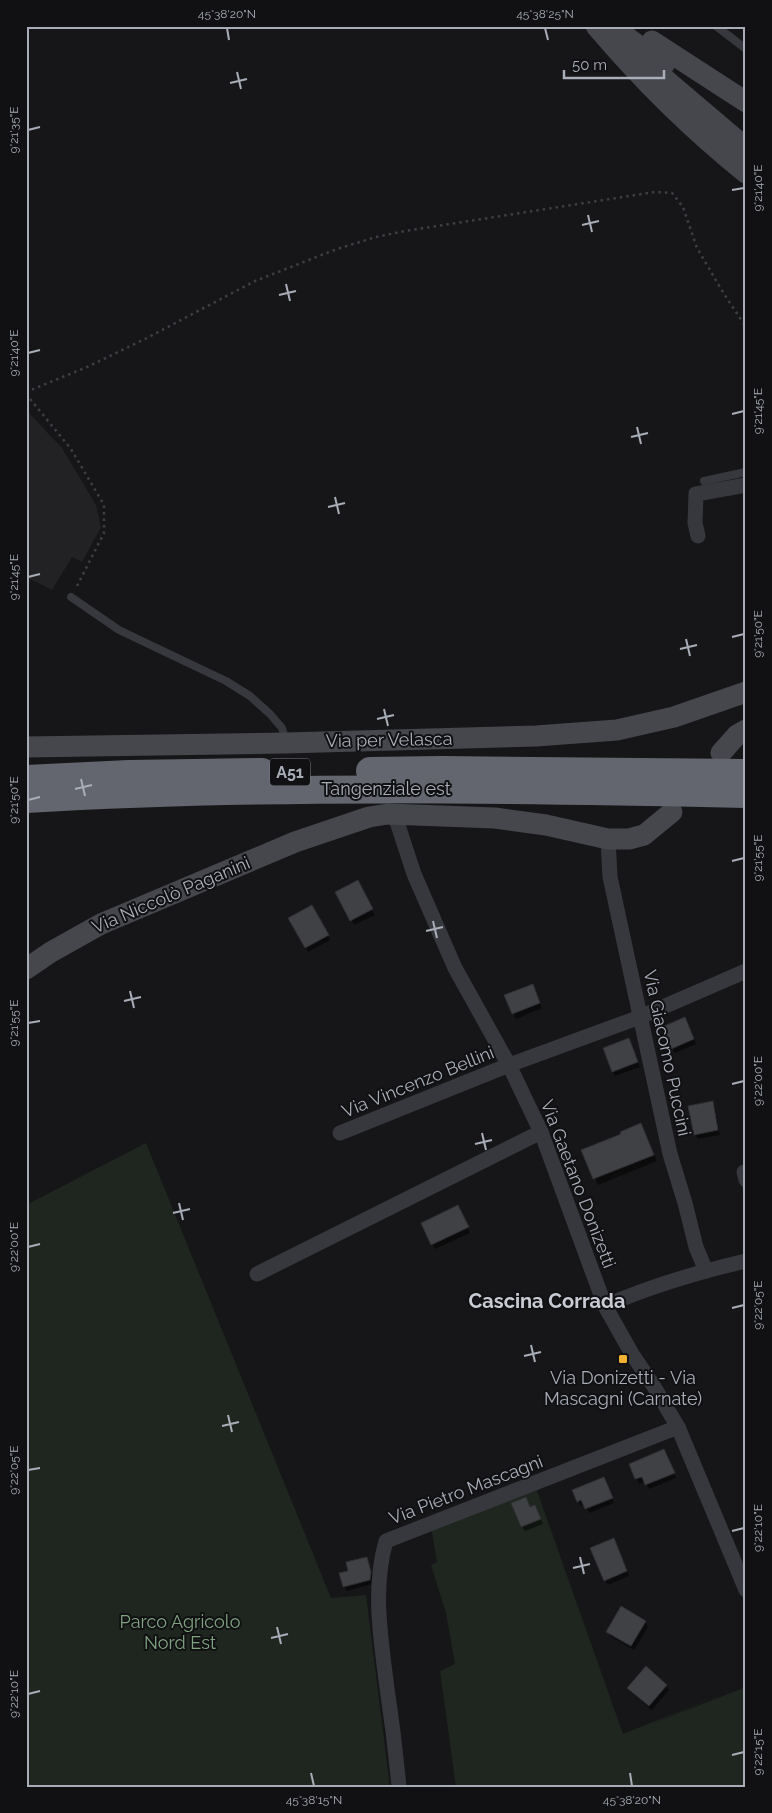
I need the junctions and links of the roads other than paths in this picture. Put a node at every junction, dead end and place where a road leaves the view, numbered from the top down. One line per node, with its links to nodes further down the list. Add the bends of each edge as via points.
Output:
1 (596, 26): 10 (street, via 652,88)
2 (604, 26): 9 (street)
3 (612, 26): 8 (street)
4 (626, 26): 7 (street)
5 (716, 26): 6 (lane)
6 (746, 49)
7 (746, 102)
8 (746, 130)
9 (746, 148)
10 (746, 173)
11 (746, 472): 12 (lane)
12 (704, 481)
13 (746, 485): 14 (street, via 696,494)
14 (698, 536)
15 (71, 597): 18 (lane, via 119,630 226,681 250,696 282,728)
16 (746, 692): 18 (street, Via per Velasca, via 674,717 617,730 536,736)
17 (746, 730): 20 (street, via 738,735)
18 (286, 743): 19 (street, Via per Velasca)
19 (26, 747)
20 (739, 773): 21 (highway, Tangenziale est / A51, via 442,770 129,774); 22 (highway, Tangenziale est / A51, via 493,789 320,789)
21 (26, 779)
22 (26, 799)
23 (672, 812): 25 (street, Via Niccolò Paganini, via 644,835)
24 (396, 817): 25 (street, Via Niccolò Paganini, via 495,818); 26 (street, Via Niccolò Paganini, via 369,817 295,842 101,924); 29 (street, Via Gaetano Donizetti, via 396,829 455,968)
25 (608, 839): 28 (street, Via Giacomo Puccini, via 610,877)
26 (26, 969)
27 (746, 971): 28 (street, Via Vincenzo Bellini)
28 (640, 1017): 29 (street, Via Vincenzo Bellini); 33 (street, Via Giacomo Puccini, via 670,1154 696,1247)
29 (509, 1065): 30 (street, Via Gaetano Donizetti); 31 (street, Via Vincenzo Bellini)
30 (541, 1132): 34 (street); 35 (street, Via Gaetano Donizetti)
31 (340, 1133)
32 (746, 1261): 33 (street)
33 (706, 1270): 35 (street)
34 (257, 1274)
35 (605, 1306): 36 (street, Via Gaetano Donizetti)
36 (678, 1427): 37 (street, Via Gaetano Donizetti); 38 (street, Via Pietro Mascagni, via 386,1541 380,1583 380,1637)
37 (746, 1590)
38 (400, 1787)

